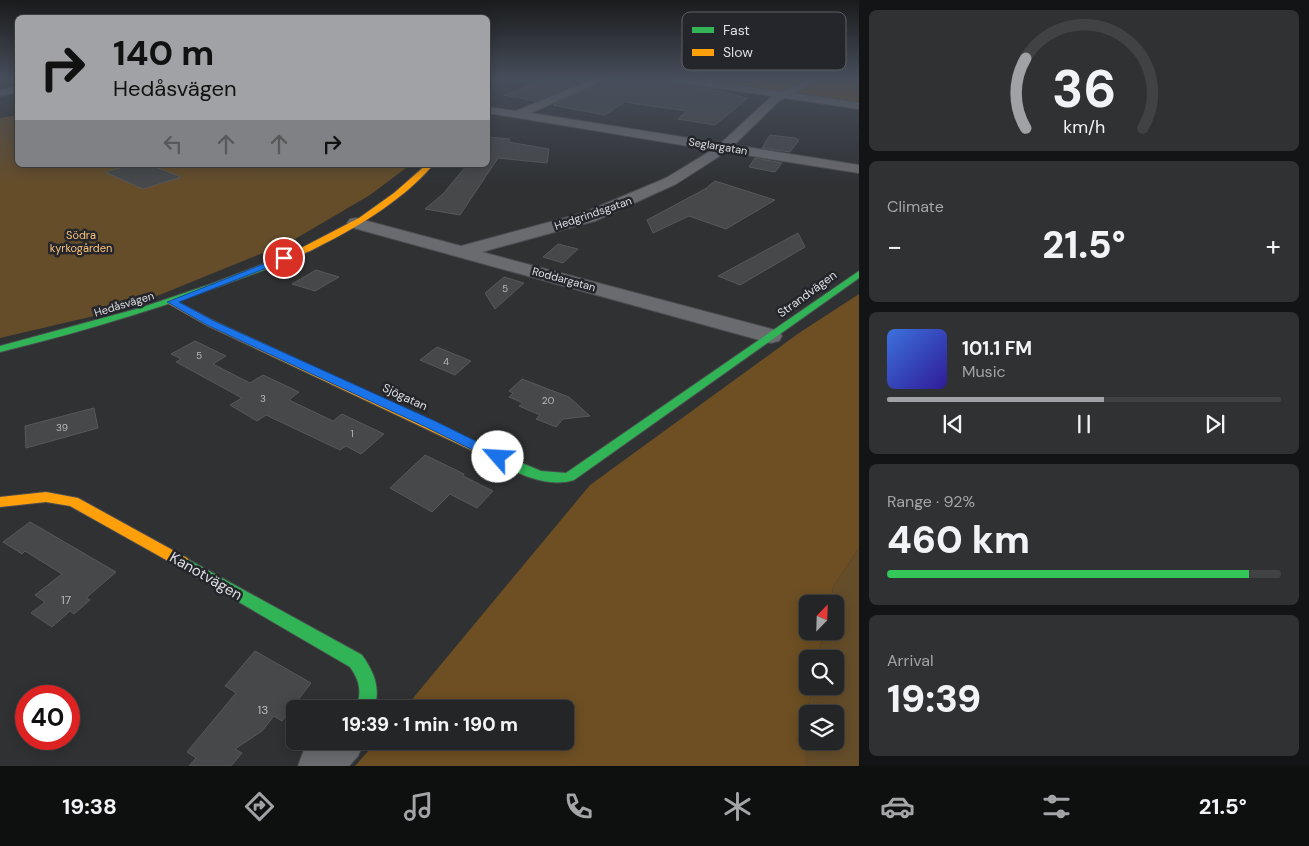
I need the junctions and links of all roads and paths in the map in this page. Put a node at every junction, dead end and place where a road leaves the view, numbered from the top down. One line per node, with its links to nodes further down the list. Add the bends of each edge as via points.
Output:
1 (522, 115): 3 (street, Seglargatan)
2 (760, 115): 3 (street, Hedgrindsgatan)
3 (725, 147): 5 (street, Seglargatan); 7 (street, Hedgrindsgatan, via 671,181 614,208)
4 (428, 167): 6 (street, Hedåsvägen, via 399,195)
5 (859, 169)
6 (356, 223): 7 (street, Roddargatan); 9 (street, Hedåsvägen, via 256,271)
7 (463, 251): 10 (street, Roddargatan)
8 (859, 274): 10 (street, Strandvägen)
9 (172, 302): 10 (street, Sjögatan, via 210,323 531,473 562,479); 11 (street, Hedåsvägen, via 60,336)
10 (771, 336)
11 (0, 349)
12 (0, 502): 13 (street, Kanotvägen, via 48,497 73,502 113,523 356,661 367,674)
13 (368, 700)
14 (335, 750): 15 (street)
15 (320, 766)

